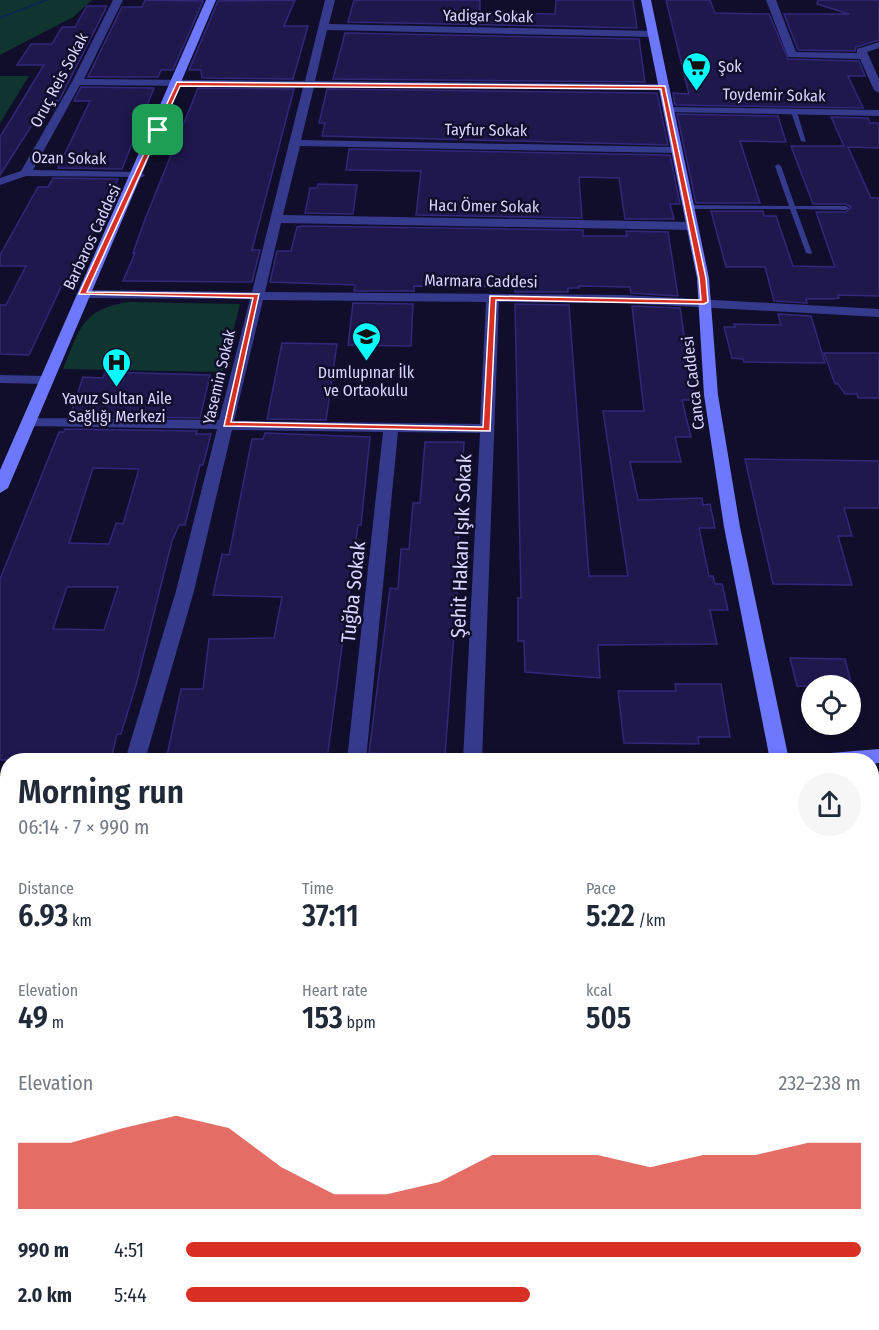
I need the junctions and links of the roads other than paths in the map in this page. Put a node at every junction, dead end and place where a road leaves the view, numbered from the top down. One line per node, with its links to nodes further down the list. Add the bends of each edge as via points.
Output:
1 (118, 0): 10 (street, Oruç Reis Sokak)
2 (211, 0): 11 (street, Barbaros Caddesi)
3 (330, 0): 6 (street, Yasemin Sokak)
4 (646, 0): 7 (street, Canca Caddesi)
5 (771, 0): 9 (street, via 792,56)
6 (323, 27): 7 (street, Yadigar Sokak); 12 (street, Yasemin Sokak)
7 (653, 34): 13 (street, Canca Caddesi)
8 (879, 45): 9 (street, via 861,51)
9 (863, 56): 14 (street)
10 (77, 82): 11 (street); 22 (street, Oruç Reis Sokak)
11 (177, 84): 12 (street); 23 (street, Barbaros Caddesi)
12 (308, 84): 13 (street); 19 (street, Yasemin Sokak)
13 (663, 87): 15 (street, Canca Caddesi)
14 (879, 90)
15 (668, 110): 16 (street, Toydemir Sokak); 20 (street, Canca Caddesi)
16 (794, 112): 17 (street, Toydemir Sokak); 18 (lane)
17 (879, 113)
18 (804, 141)
19 (296, 143): 20 (street, Tayfur Sokak); 28 (street, Yasemin Sokak)
20 (675, 150): 25 (street, Canca Caddesi)
21 (778, 166): 26 (lane)
22 (25, 173): 23 (street, Ozan Sokak); 24 (street, Ozan Sokak)
23 (139, 176): 31 (street, Barbaros Caddesi)
24 (0, 182)
25 (688, 207): 26 (lane); 29 (street, Canca Caddesi)
26 (793, 208): 27 (lane); 30 (lane)
27 (846, 208)
28 (276, 219): 29 (street, Hacı Ömer Sokak); 32 (street, Yasemin Sokak)
29 (692, 226): 34 (street, Canca Caddesi)
30 (809, 253)
31 (83, 294): 32 (street, Marmara Caddesi); 37 (street, Barbaros Caddesi)
32 (257, 296): 33 (street, Marmara Caddesi); 39 (street, Yasemin Sokak)
33 (493, 298): 34 (street, Marmara Caddesi); 41 (street, Şehit Hakan Işık Sokak)
34 (704, 302): 35 (street, Marmara Caddesi); 46 (street, Canca Caddesi, via 711,395 732,527)
35 (879, 314)
36 (0, 379): 37 (street)
37 (46, 380): 38 (street, Barbaros Caddesi)
38 (28, 422): 39 (street); 42 (street, Barbaros Caddesi)
39 (227, 425): 40 (street); 43 (street, Yasemin Sokak, via 185,591)
40 (391, 428): 41 (street); 44 (street, Tuğba Sokak)
41 (487, 429): 45 (street, Şehit Hakan Işık Sokak)
42 (0, 488)
43 (137, 753)
44 (357, 753)
45 (473, 753)
46 (779, 753)

